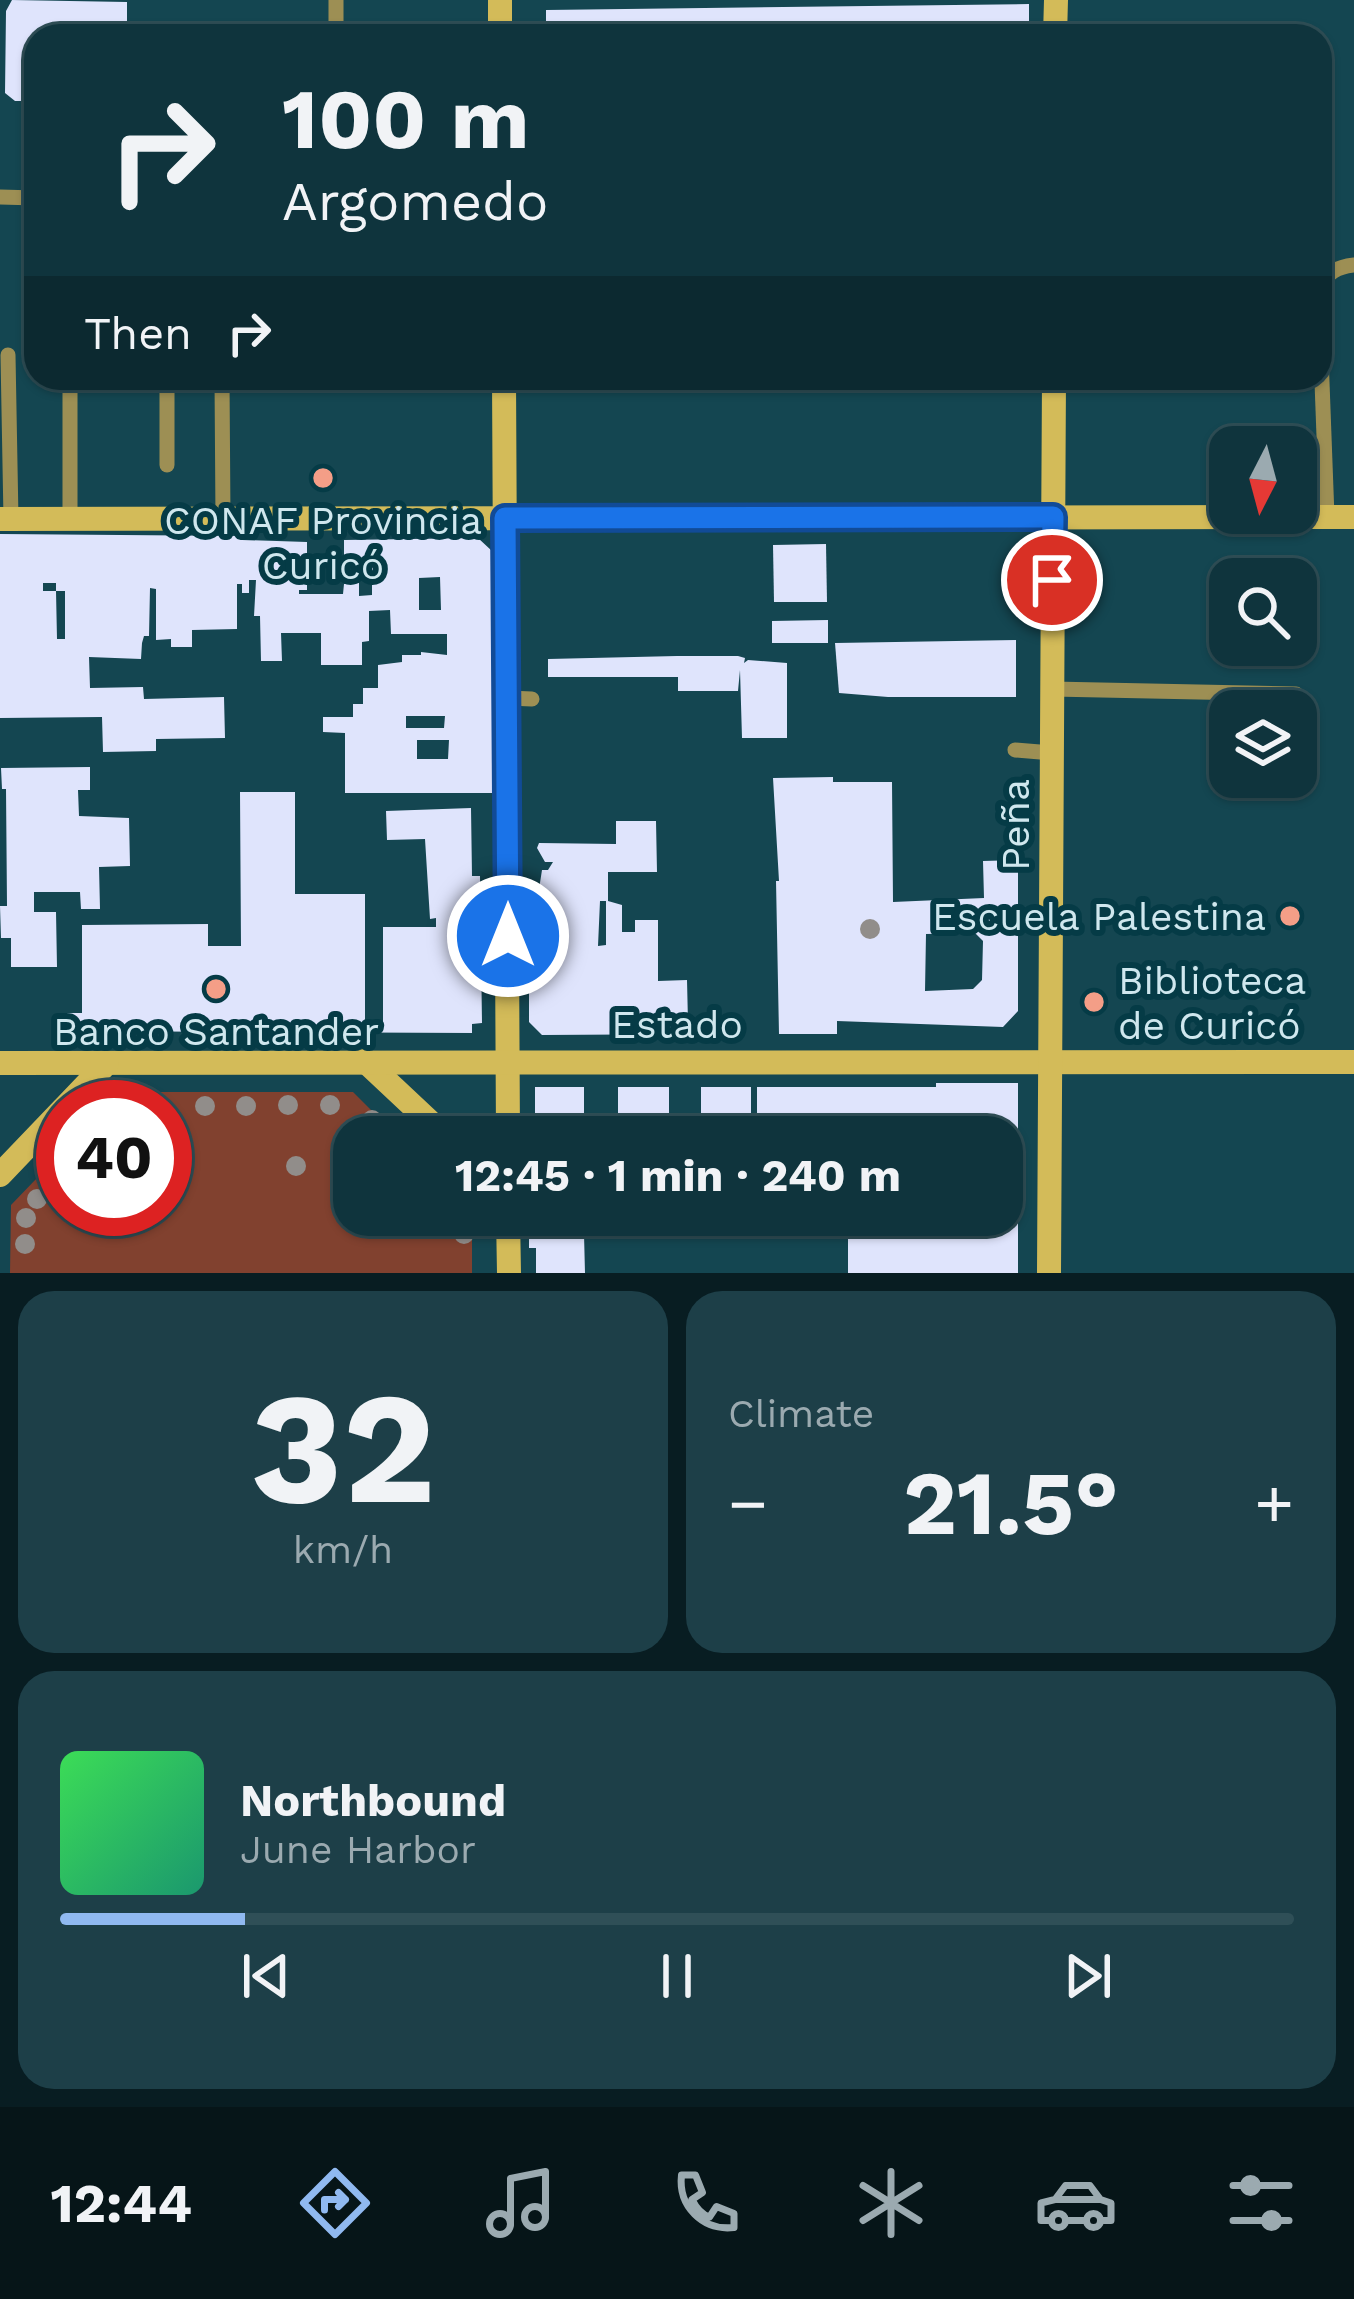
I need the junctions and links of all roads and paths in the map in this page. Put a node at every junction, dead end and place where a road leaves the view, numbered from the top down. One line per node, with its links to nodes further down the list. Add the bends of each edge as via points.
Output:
1 (8, 355): 13 (lane)
2 (70, 390): 14 (lane)
3 (167, 390): 8 (lane)
4 (222, 390): 15 (lane)
5 (504, 390): 12 (street)
6 (1054, 390): 9 (street, Peña)
7 (1322, 390): 10 (lane)
8 (167, 465)
9 (1053, 517): 10 (street); 12 (street); 16 (street, Peña)
10 (1327, 517): 11 (street)
11 (1354, 517)
12 (505, 518): 15 (street); 20 (street, via 519,699)
13 (5, 519): 14 (street)
14 (70, 519): 15 (street)
15 (223, 519)
16 (1052, 689): 17 (lane); 19 (street, Peña)
17 (1209, 692)
18 (1015, 750): 19 (lane)
19 (1052, 753): 22 (street, Peña)
20 (508, 1060): 21 (street, Estado); 22 (street, Estado); 28 (street)
21 (365, 1061): 25 (street, Estado); 27 (street)
22 (1050, 1061): 23 (street, Estado); 33 (street, Peña)
23 (1354, 1062)
24 (0, 1063): 25 (street, Estado)
25 (107, 1063): 26 (street)
26 (91, 1080)
27 (424, 1116)
28 (508, 1116)
29 (36, 1137): 30 (street)
30 (0, 1174)
31 (508, 1236): 32 (street)
32 (508, 1273)
33 (1049, 1273)

